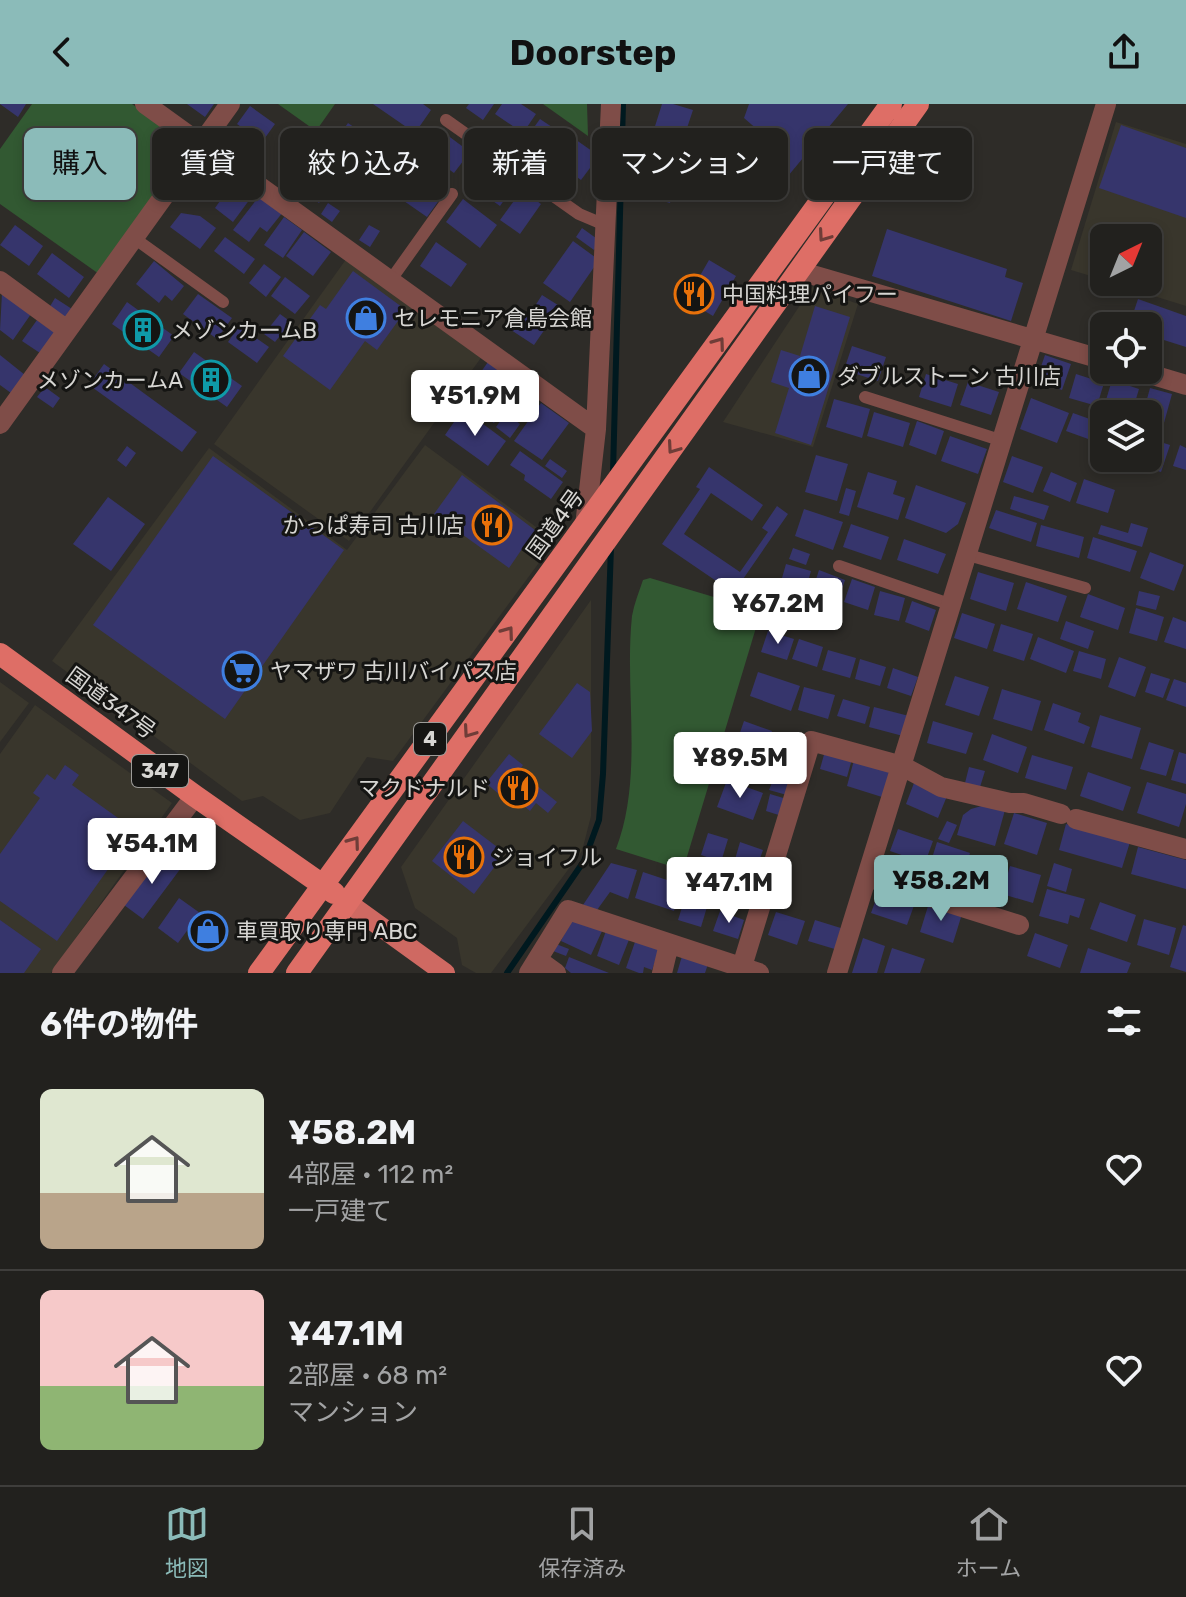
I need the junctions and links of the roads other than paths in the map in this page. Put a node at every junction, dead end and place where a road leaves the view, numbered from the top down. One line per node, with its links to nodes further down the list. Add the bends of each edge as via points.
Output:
1 (145, 104): 8 (street)
2 (230, 104): 9 (street)
3 (611, 104): 13 (street)
4 (891, 104): 28 (highway, 国道4号 / 4, one-way to 4)
5 (918, 104): 15 (highway, 4, one-way to 15)
6 (1106, 104): 20 (street)
7 (446, 120): 13 (lane, via 579,214)
8 (179, 128)
9 (212, 128)
10 (264, 189): 17 (street)
11 (452, 194): 17 (lane)
12 (161, 200): 14 (street)
13 (605, 225): 26 (street)
14 (134, 238): 18 (lane); 19 (street)
15 (799, 271): 20 (street); 39 (highway, 4, one-way to 39)
16 (0, 281): 19 (street)
17 (390, 281): 26 (street)
18 (223, 302)
19 (67, 330): 25 (street)
20 (1035, 339): 21 (street); 27 (street)
21 (1090, 356)
22 (1162, 378): 23 (street)
23 (1186, 385)
24 (865, 397): 27 (lane)
25 (2, 417)
26 (596, 429): 28 (street)
27 (1003, 441): 29 (street)
28 (585, 526): 38 (highway, 国道4号 / 4, one-way to 28)
29 (968, 555): 31 (lane); 32 (street)
30 (839, 566): 32 (lane)
31 (1085, 588)
32 (952, 605): 34 (street)
33 (0, 654): 35 (highway, 国道347号 / 347)
34 (902, 766): 36 (street, via 941,787 1024,803); 37 (street); 43 (street, via 811,741)
35 (195, 796): 38 (highway, 国道347号 / 347); 44 (street)
36 (1186, 849)
37 (867, 877): 40 (street); 50 (street)
38 (323, 885): 39 (highway, 国道347号 / 347); 45 (highway, 国道4号 / 4)
39 (348, 903): 46 (highway, 4); 47 (main road)
40 (1019, 925)
41 (669, 944): 42 (street, via 568,910); 43 (street); 49 (street)
42 (533, 966): 48 (street)
43 (747, 971)
44 (62, 973)
45 (259, 973)
46 (297, 973)
47 (445, 973)
48 (556, 973)
49 (662, 973)
50 (837, 973)

